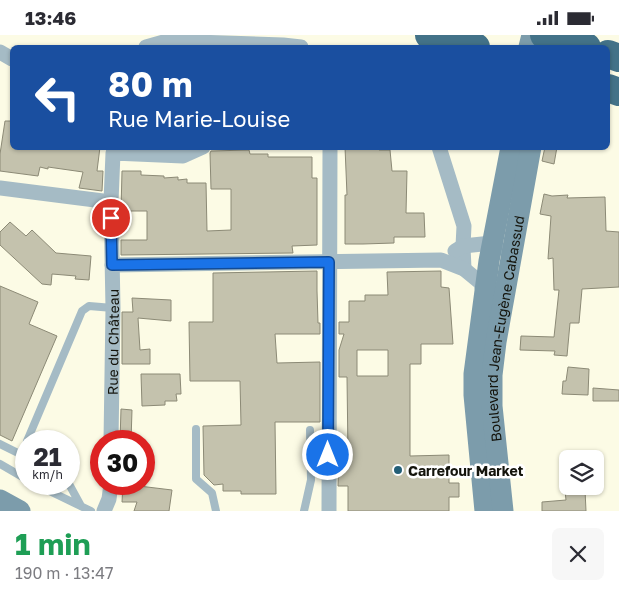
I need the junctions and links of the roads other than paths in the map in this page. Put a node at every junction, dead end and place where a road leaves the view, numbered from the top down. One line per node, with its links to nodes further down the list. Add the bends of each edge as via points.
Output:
1 (429, 35): 5 (highway)
2 (544, 35): 6 (highway, bridge)
3 (153, 45): 4 (street, via 167,41)
4 (283, 45)
5 (468, 45)
6 (580, 45)
7 (113, 150): 8 (street, via 183,156); 14 (street, Rue du Château)
8 (196, 150)
9 (330, 150): 18 (street)
10 (440, 150): 16 (street, via 464,226)
11 (510, 150): 15 (street, Boulevard Jean-Eugène Cabassud)
12 (530, 150): 21 (street, Boulevard Jean-Eugène Cabassud)
13 (0, 187): 14 (street)
14 (111, 202): 19 (street, Rue du Château)
15 (492, 243): 16 (street); 21 (street, Boulevard Jean-Eugène Cabassud)
16 (463, 246): 17 (street); 20 (street)
17 (441, 260): 18 (street); 20 (street)
18 (329, 262): 19 (street); 42 (street)
19 (112, 265): 22 (street, Rue du Château)
20 (464, 269): 21 (street)
21 (494, 297): 28 (street, Boulevard Jean-Eugène Cabassud, via 496,342)
22 (113, 308): 24 (lane, via 89,306 82,311); 25 (street, Rue du Château)
23 (196, 429): 40 (lane, via 196,479 212,493)
24 (31, 430)
25 (111, 430)
26 (310, 430): 41 (lane, via 310,480)
27 (0, 445): 29 (lane)
28 (487, 445): 43 (street, Boulevard Jean-Eugène Cabassud); 44 (street, Boulevard Jean-Eugène Cabassud)
29 (15, 451)
30 (0, 464): 31 (lane)
31 (15, 473)
32 (58, 495): 36 (lane)
33 (75, 495): 36 (lane)
34 (110, 495): 39 (street)
35 (0, 500): 37 (street)
36 (81, 506): 38 (lane)
37 (20, 511)
38 (91, 511)
39 (104, 511)
40 (216, 511)
41 (304, 511)
42 (328, 511)
43 (485, 511)
44 (502, 511)

